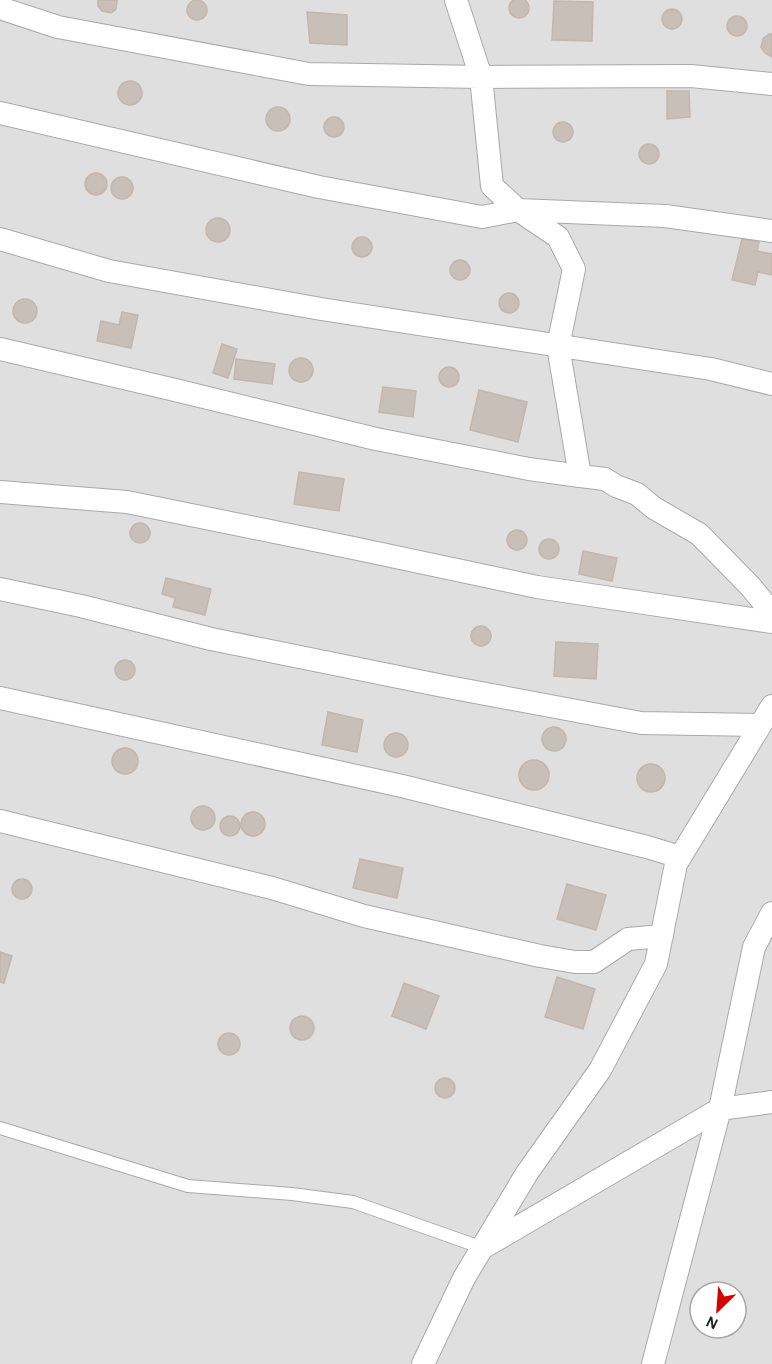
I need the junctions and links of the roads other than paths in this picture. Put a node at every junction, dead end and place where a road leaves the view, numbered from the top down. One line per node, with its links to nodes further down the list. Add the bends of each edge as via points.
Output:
1 (456, 0): 3 (street)
2 (0, 8): 3 (street, via 58,27 309,74)
3 (481, 77): 4 (street, via 691,76); 6 (street, via 492,186)
4 (772, 84)
5 (0, 113): 6 (street, via 319,187 482,216)
6 (518, 210): 7 (street, via 665,216); 9 (street, via 558,237 574,269)
7 (772, 231)
8 (0, 239): 9 (street, via 109,271)
9 (558, 346): 11 (street, via 711,369); 12 (street)
10 (0, 350): 12 (street, via 376,439)
11 (772, 384)
12 (580, 476): 15 (street, via 605,478 699,534)
13 (0, 492): 16 (street, via 127,502 537,587)
14 (0, 590): 19 (street, via 211,639 641,723)
15 (772, 613)
16 (772, 622)
17 (0, 698): 21 (street, via 402,786)
18 (772, 706): 19 (street)
19 (759, 725): 21 (street)
20 (0, 821): 23 (street, via 272,888 364,916 540,956 594,962 628,939)
21 (680, 857): 23 (street)
22 (772, 913): 25 (street, via 754,946)
23 (662, 936): 27 (street, via 656,964 600,1070 527,1173)
24 (772, 1102): 25 (street)
25 (720, 1109): 27 (street); 29 (street)
26 (0, 1128): 27 (lane, via 188,1186 353,1202)
27 (483, 1248): 28 (street, via 464,1278)
28 (423, 1364)
29 (653, 1364)

